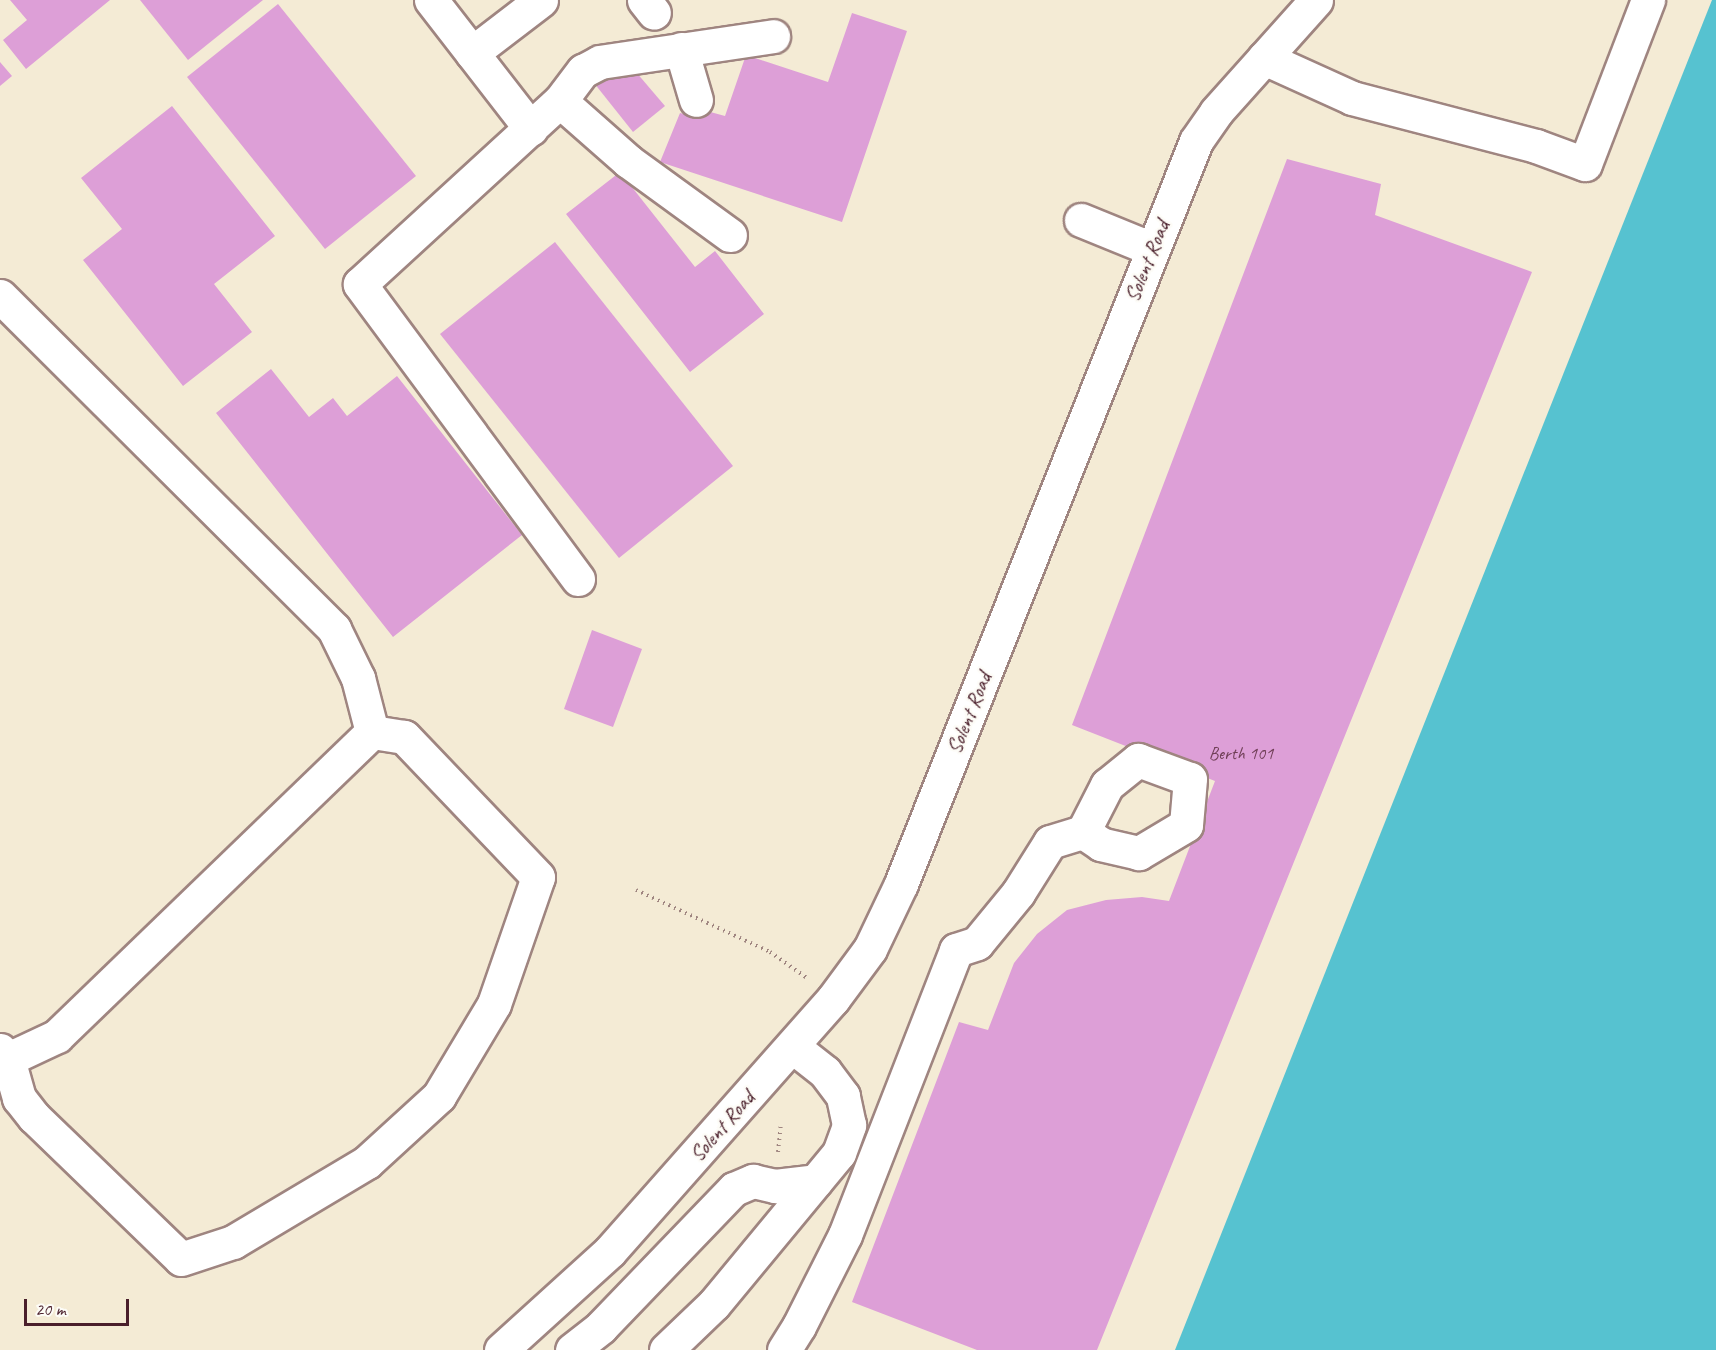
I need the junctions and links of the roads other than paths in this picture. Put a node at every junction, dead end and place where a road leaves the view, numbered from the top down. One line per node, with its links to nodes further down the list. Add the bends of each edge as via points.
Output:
1 (431, 0): 7 (street)
2 (541, 0): 7 (street)
3 (1316, 0): 8 (street, Solent Road)
4 (1648, 0): 8 (street, via 1585,164 1536,146 1352,98)
5 (772, 36): 6 (street)
6 (681, 49): 9 (street); 10 (street, via 600,62 583,71)
7 (472, 53): 11 (street)
8 (1264, 58): 14 (street, Solent Road, via 1196,141)
9 (696, 100)
10 (560, 101): 11 (street); 13 (street, via 628,160)
11 (531, 129): 16 (street, via 360,284)
12 (1081, 220): 14 (street)
13 (730, 235)
14 (1152, 249): 19 (street, Solent Road, via 902,884 870,949)
15 (0, 296): 17 (street, via 334,629 358,678)
16 (578, 579)
17 (372, 732): 20 (street, via 57,1036); 20 (street, via 404,737 538,877 494,1004 439,1096 368,1162 233,1242 181,1259 34,1117 19,1098)
18 (1083, 832): 25 (street, via 1050,842 1018,893 977,943 956,950 845,1235)
19 (792, 1046): 21 (street, via 825,1072 843,1096 849,1125 839,1153); 22 (street, Solent Road, via 610,1251)
20 (4, 1054)
21 (816, 1182): 23 (street, via 775,1186 753,1181 734,1189 601,1327); 24 (street, via 714,1304)
22 (501, 1350)
23 (572, 1350)
24 (666, 1350)
25 (784, 1350)

